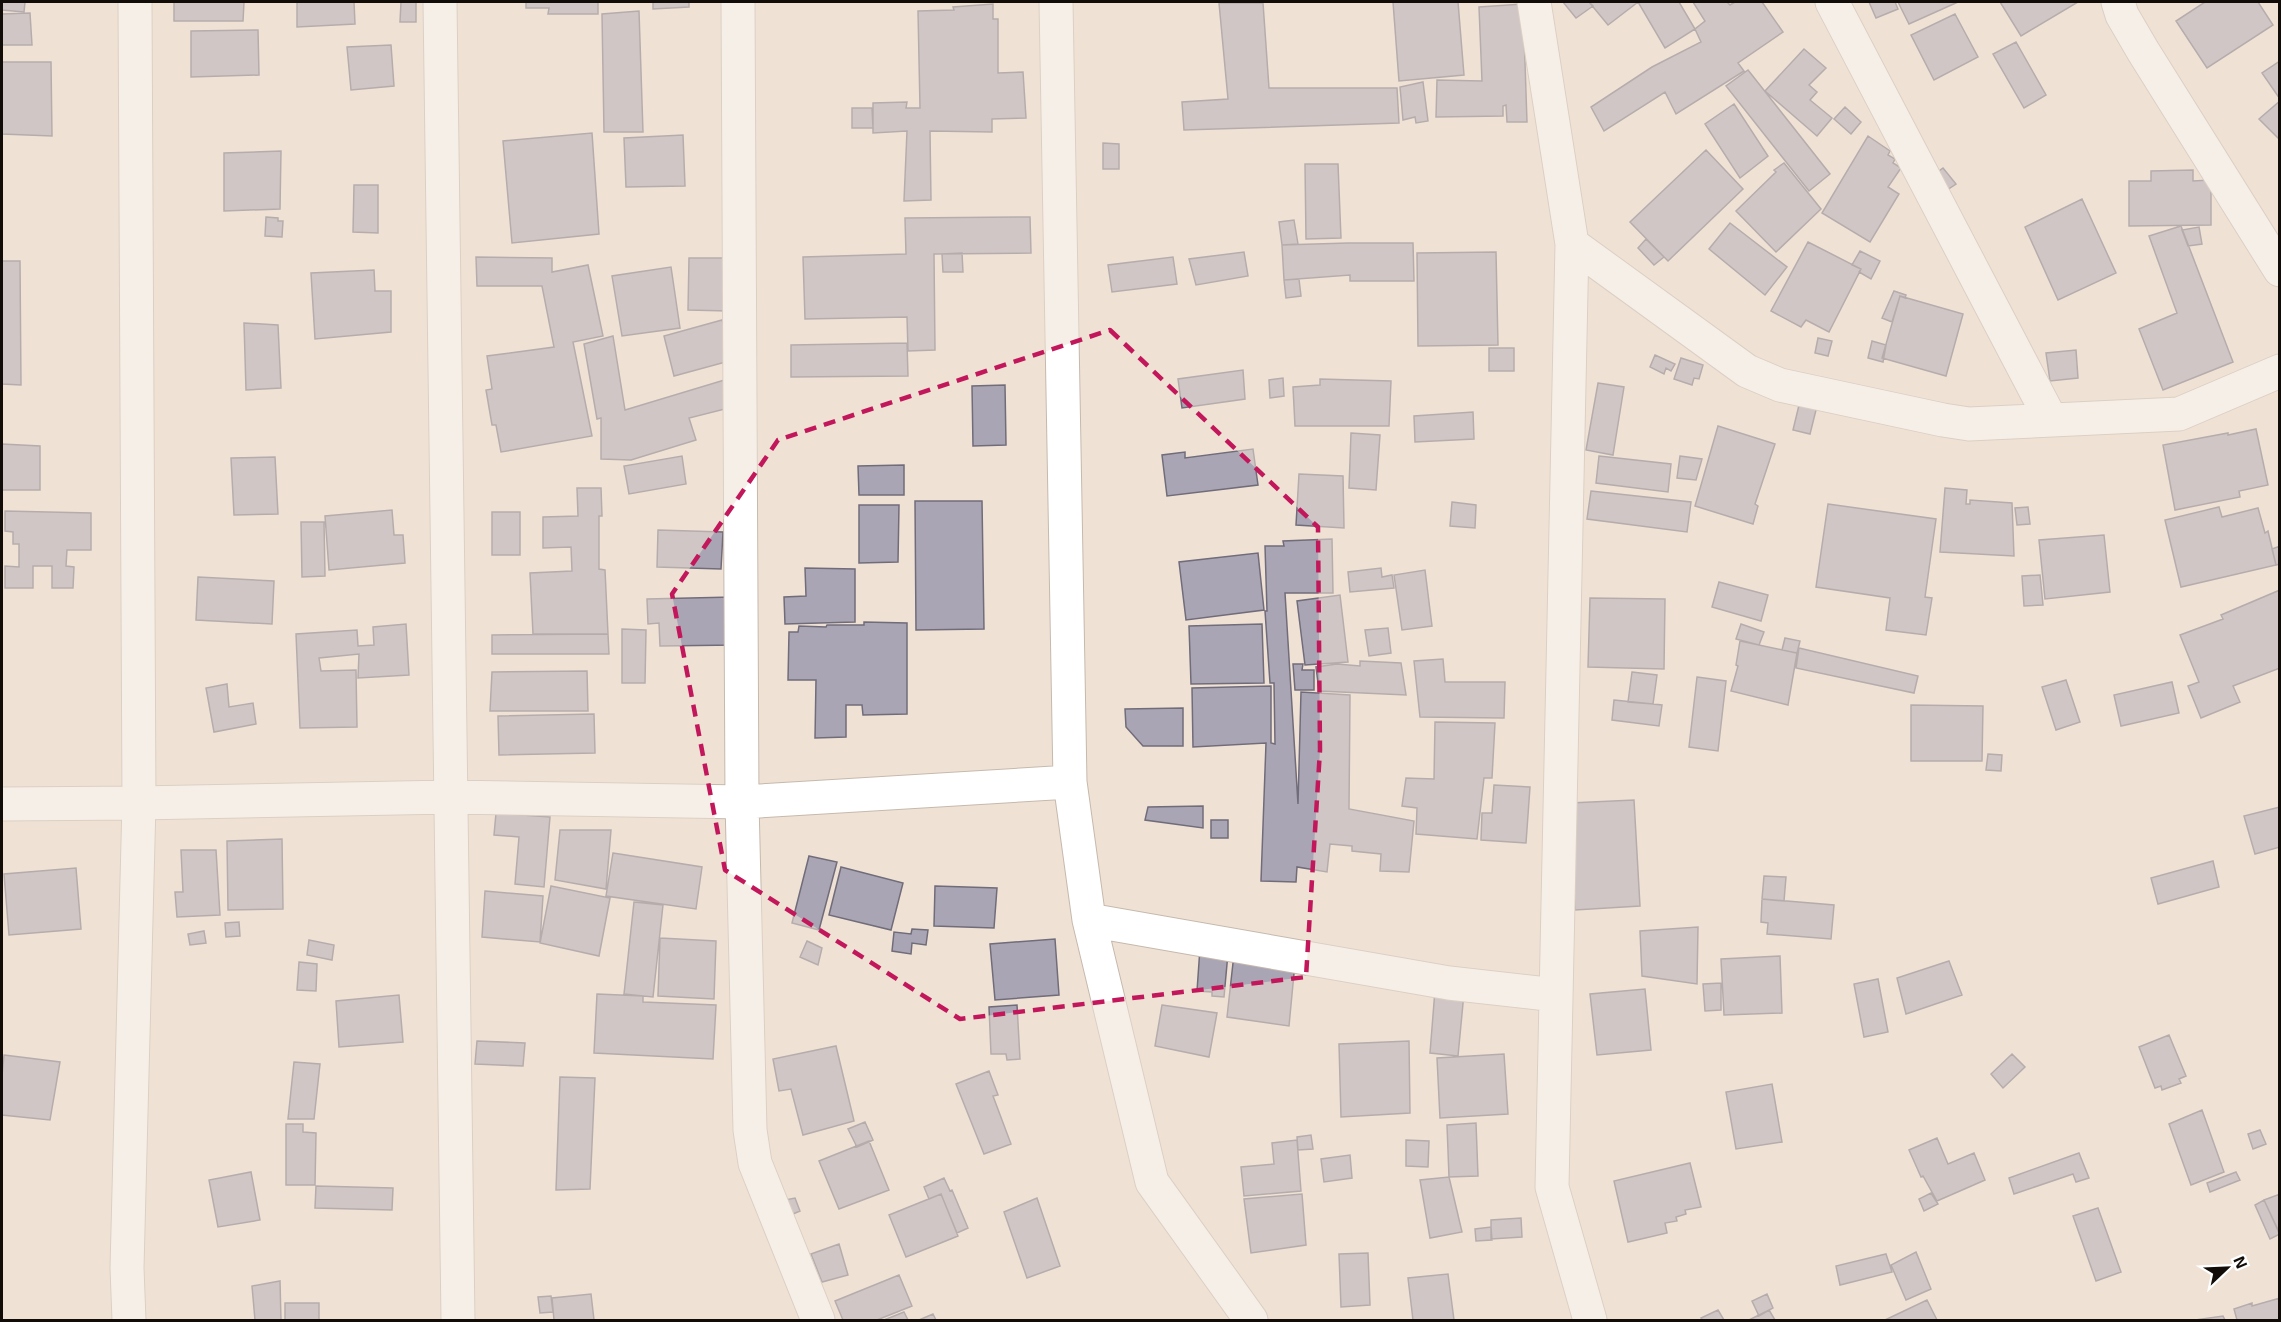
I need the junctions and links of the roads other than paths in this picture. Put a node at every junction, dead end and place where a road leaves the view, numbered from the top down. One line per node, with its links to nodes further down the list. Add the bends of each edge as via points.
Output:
1 (135, 2): 15 (street)
2 (440, 2): 13 (street)
3 (738, 2): 14 (street)
4 (1056, 2): 12 (street)
5 (1534, 2): 8 (street)
6 (1832, 2): 11 (street)
7 (2118, 2): 9 (street, via 2143,51)
8 (1572, 244): 11 (street, via 1747,371 1780,385 1969,424); 18 (street)
9 (2280, 270)
10 (2280, 371): 11 (street, via 2179,414)
11 (2051, 420)
12 (1070, 782): 14 (street); 17 (street)
13 (450, 797): 14 (street); 15 (street); 20 (street)
14 (742, 802): 21 (street, via 750,1130 755,1163)
15 (139, 803): 16 (street); 19 (street, via 127,1268)
16 (2, 804)
17 (1089, 920): 18 (street, via 1449,983); 22 (street, via 1152,1182)
18 (1556, 995): 23 (street, via 1552,1187)
19 (129, 1320)
20 (458, 1320)
21 (818, 1320)
22 (1251, 1320)
23 (1590, 1320)

